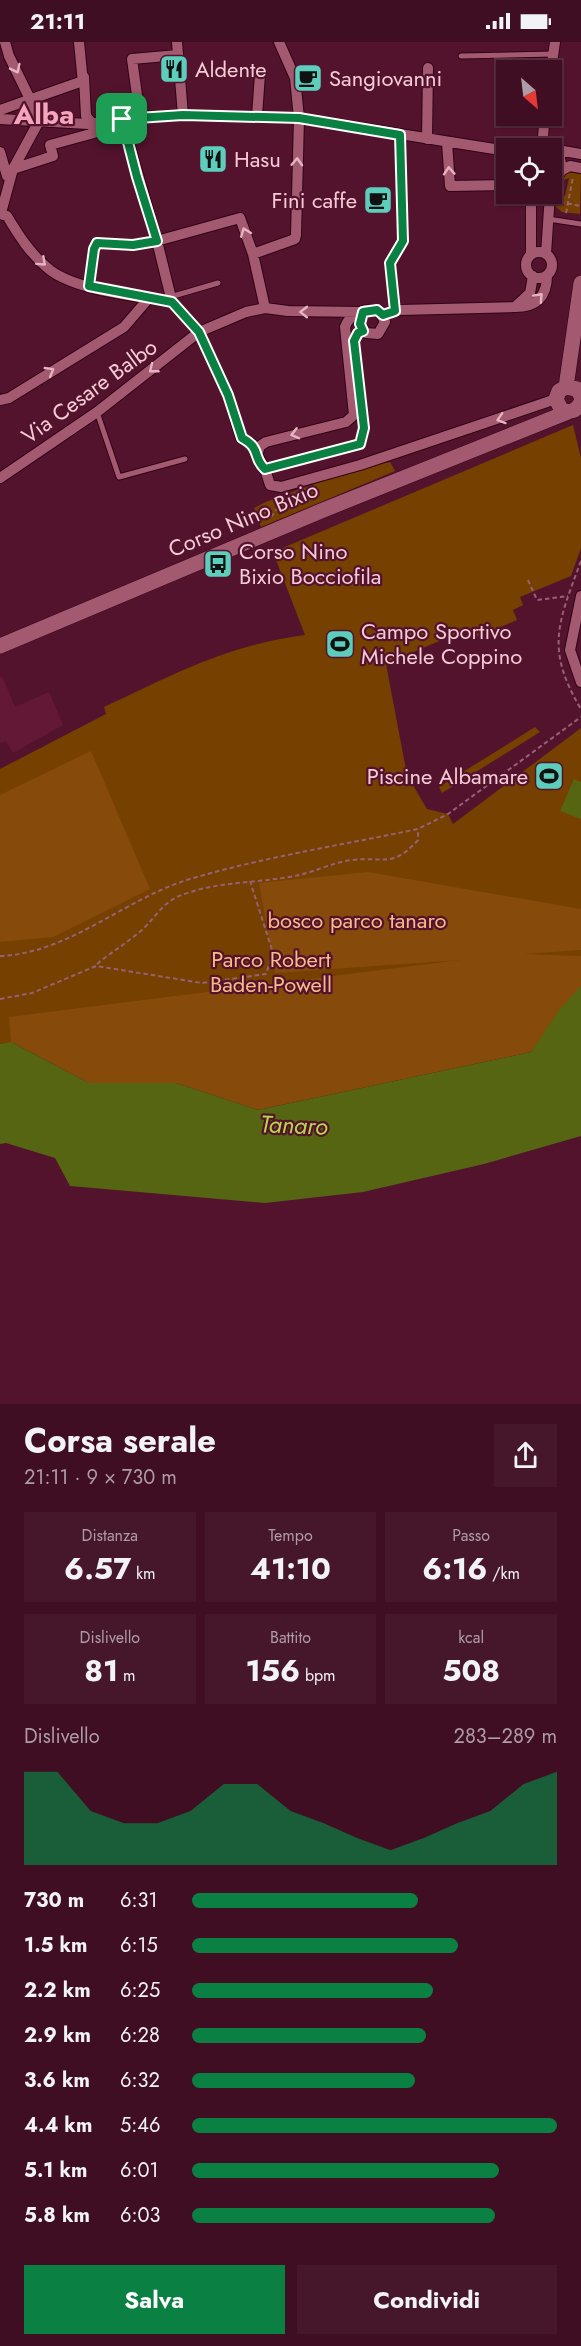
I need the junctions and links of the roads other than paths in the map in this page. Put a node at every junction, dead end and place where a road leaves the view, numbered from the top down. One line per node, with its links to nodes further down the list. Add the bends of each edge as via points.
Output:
1 (6, 42): 13 (street, one-way to 13)
2 (78, 42): 12 (street)
3 (177, 42): 7 (street)
4 (279, 42): 18 (street, via 295,78)
5 (555, 42): 6 (street)
6 (554, 54): 8 (lane); 9 (street)
7 (178, 56): 15 (street); 17 (street, via 132,59)
8 (461, 56)
9 (553, 60)
10 (428, 68): 24 (street)
11 (260, 74): 16 (street)
12 (82, 81): 13 (street); 22 (street, via 84,77 86,116)
13 (29, 96): 14 (street); 21 (street)
14 (0, 110)
15 (183, 115): 16 (street); 17 (street)
16 (258, 116): 18 (street)
17 (140, 117): 20 (street)
18 (299, 118): 23 (street); 40 (street, one-way to 18, via 295,239)
19 (0, 119): 21 (street)
20 (122, 119): 22 (street); 39 (street)
21 (39, 121): 22 (street); 31 (street)
22 (90, 123): 31 (street, via 94,133 50,145 52,156)
23 (400, 135): 24 (street); 53 (street, via 403,241 390,263)
24 (427, 139): 25 (street)
25 (447, 142): 26 (street); 33 (street, one-way to 25, via 450,186)
26 (496, 149)
27 (562, 151): 29 (street)
28 (0, 152): 31 (street, via 7,176)
29 (581, 154)
30 (578, 167): 32 (street)
31 (13, 169): 36 (street)
32 (562, 170)
33 (496, 185)
34 (531, 204): 42 (street)
35 (549, 204): 37 (street)
36 (3, 214): 47 (street, one-way to 47, via 22,242 50,270)
37 (548, 219): 38 (lane); 41 (street)
38 (581, 224)
39 (157, 241): 40 (street, one-way to 39, via 240,218); 47 (street, via 133,245 97,243); 49 (street)
40 (254, 254): 52 (street)
41 (546, 254): 42 (street); 43 (street, via 552,267)
42 (531, 255): 44 (street, via 526,264)
43 (547, 275): 44 (street); 51 (street, one-way to 43, via 541,298)
44 (533, 276): 51 (street, via 530,292)
45 (218, 283): 49 (lane)
46 (581, 283): 50 (main road)
47 (89, 286): 48 (street)
48 (149, 298): 49 (street); 60 (street, one-way to 48, via 124,327)
49 (171, 299): 57 (street)
50 (579, 300): 58 (main road)
51 (514, 307): 53 (street)
52 (265, 308): 54 (street, one-way to 52); 57 (street, Via Cesare Balbo)
53 (395, 311): 55 (street)
54 (363, 312): 55 (street, via 377,310); 56 (street); 64 (street, one-way to 64, via 351,316 345,327 354,407 351,419 266,442)
55 (383, 315): 56 (street, via 381,332 370,335)
56 (363, 331): 66 (street, via 354,341 364,428 360,444)
57 (199, 332): 62 (street, Via Cesare Balbo, one-way to 62); 64 (street, via 228,395 242,438)
58 (566, 387): 59 (main road, Corso Nino Bixio); 61 (main road, via 574,387)
59 (556, 399): 61 (main road, via 561,409); 63 (main road, Corso Nino Bixio); 66 (street, one-way to 66, via 360,465 280,487 270,485)
60 (0, 400)
61 (578, 404): 63 (main road, Corso Nino Bixio)
62 (97, 412): 65 (lane, via 119,477); 67 (street, Via Cesare Balbo)
63 (505, 438): 69 (main road, Corso Nino Bixio)
64 (257, 451): 66 (street, via 258,461)
65 (185, 459)
66 (265, 469)
67 (0, 478)
68 (581, 596): 70 (street, via 570,650)
69 (0, 646)
70 (581, 682)

